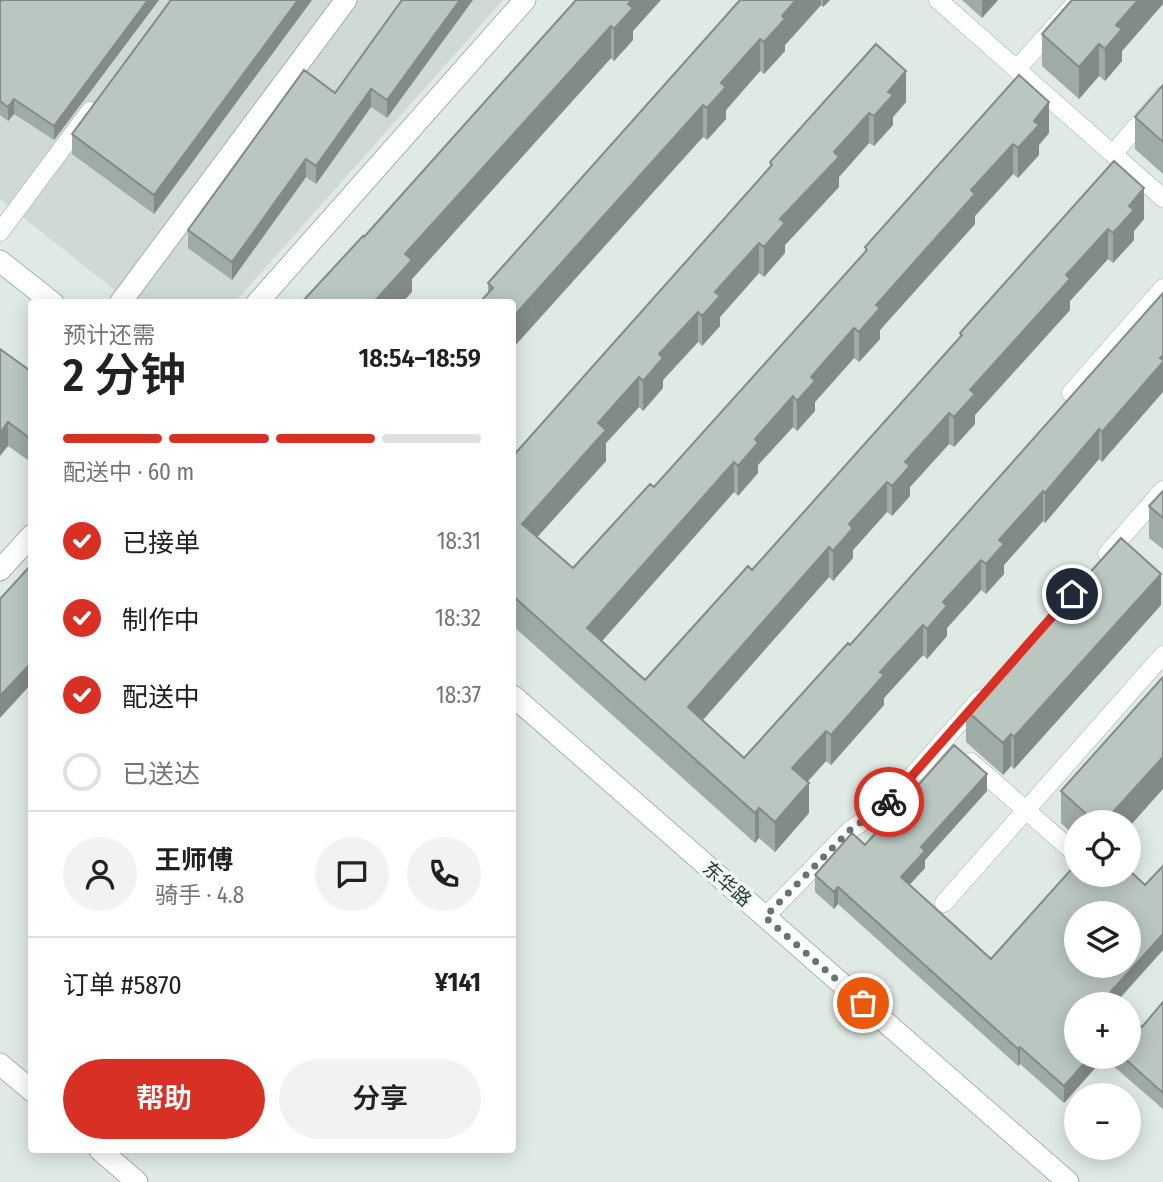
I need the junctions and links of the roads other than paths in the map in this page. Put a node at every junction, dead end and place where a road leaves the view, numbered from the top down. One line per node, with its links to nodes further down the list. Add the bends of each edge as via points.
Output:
1 (346, 0): 14 (street)
2 (525, 0): 15 (street)
3 (938, 0): 5 (lane)
4 (1078, 0): 5 (lane)
5 (1017, 69): 8 (lane)
6 (1163, 96): 8 (lane)
7 (98, 99): 10 (lane)
8 (1113, 154): 9 (lane)
9 (1163, 198)
10 (0, 232)
11 (0, 261): 13 (street)
12 (1163, 288): 16 (lane)
13 (48, 299)
14 (123, 299)
15 (261, 299)
16 (1071, 393)
17 (1163, 490): 19 (lane)
18 (28, 539): 20 (street)
19 (1099, 562)
20 (0, 570)
21 (1163, 655): 25 (lane)
22 (990, 687): 24 (lane)
23 (516, 699): 28 (street, 东华路)
24 (944, 739): 25 (lane); 28 (lane, via 885,807 850,830)
25 (1026, 810): 26 (lane); 27 (lane)
26 (1064, 844)
27 (944, 903)
28 (765, 917): 33 (street, 东华路)
29 (0, 1063): 30 (street)
30 (28, 1088)
31 (103, 1153): 32 (street)
32 (137, 1182)
33 (1068, 1182)

